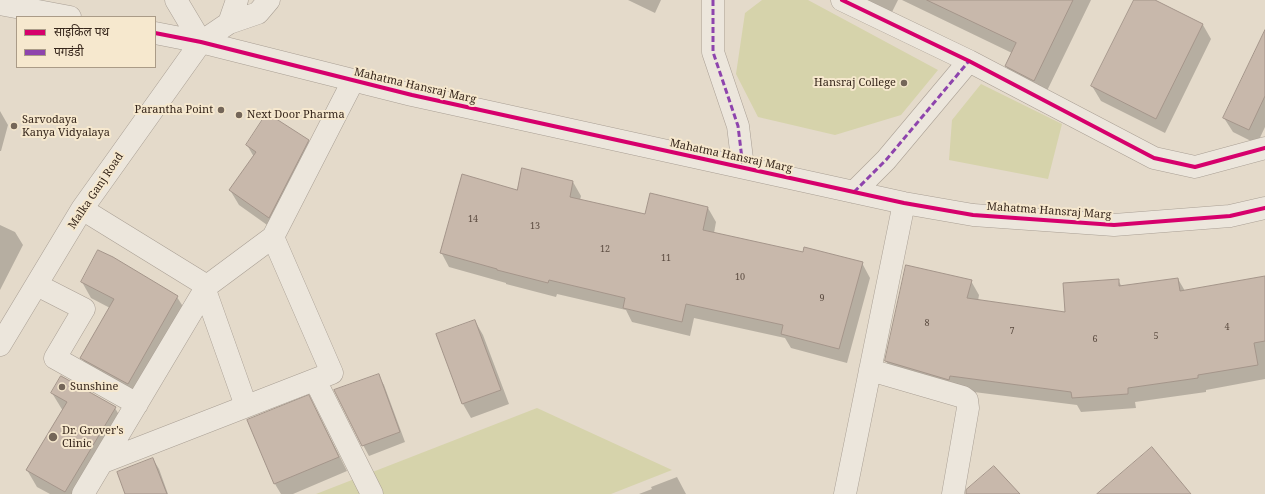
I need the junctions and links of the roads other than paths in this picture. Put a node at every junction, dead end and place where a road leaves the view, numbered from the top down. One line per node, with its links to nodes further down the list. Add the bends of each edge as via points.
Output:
1 (176, 0): 10 (street)
2 (237, 0): 8 (street)
3 (269, 0): 8 (street, via 258,13)
4 (713, 0): 14 (street, via 713,52 738,126)
5 (842, 0): 11 (street)
6 (0, 4): 7 (street)
7 (65, 16)
8 (229, 23): 10 (street)
9 (156, 33): 10 (street, Mahatma Hansraj Marg)
10 (201, 42): 12 (street, Mahatma Hansraj Marg); 18 (street, Malka Ganj Road)
11 (969, 61): 13 (street, via 1154,158 1195,167); 15 (street, via 886,160)
12 (353, 81): 14 (street, Mahatma Hansraj Marg); 19 (street)
13 (1265, 148)
14 (743, 168): 15 (street, Mahatma Hansraj Marg)
15 (854, 192): 16 (street, Mahatma Hansraj Marg)
16 (904, 203): 17 (street, Mahatma Hansraj Marg, via 973,215 1114,225 1230,216); 23 (street)
17 (1265, 208)
18 (82, 209): 20 (street, Malka Ganj Road); 21 (street)
19 (273, 237): 21 (street); 24 (street, via 332,373)
20 (36, 284): 22 (street, Malka Ganj Road); 25 (street, via 84,309 55,358)
21 (206, 288): 25 (street); 26 (street)
22 (0, 345)
23 (870, 370): 30 (street); 31 (street, via 967,400 968,408)
24 (315, 380): 26 (street); 29 (street)
25 (137, 404): 27 (street)
26 (246, 406): 27 (street)
27 (103, 462): 28 (street)
28 (83, 494)
29 (372, 494)
30 (845, 494)
31 (953, 494)

